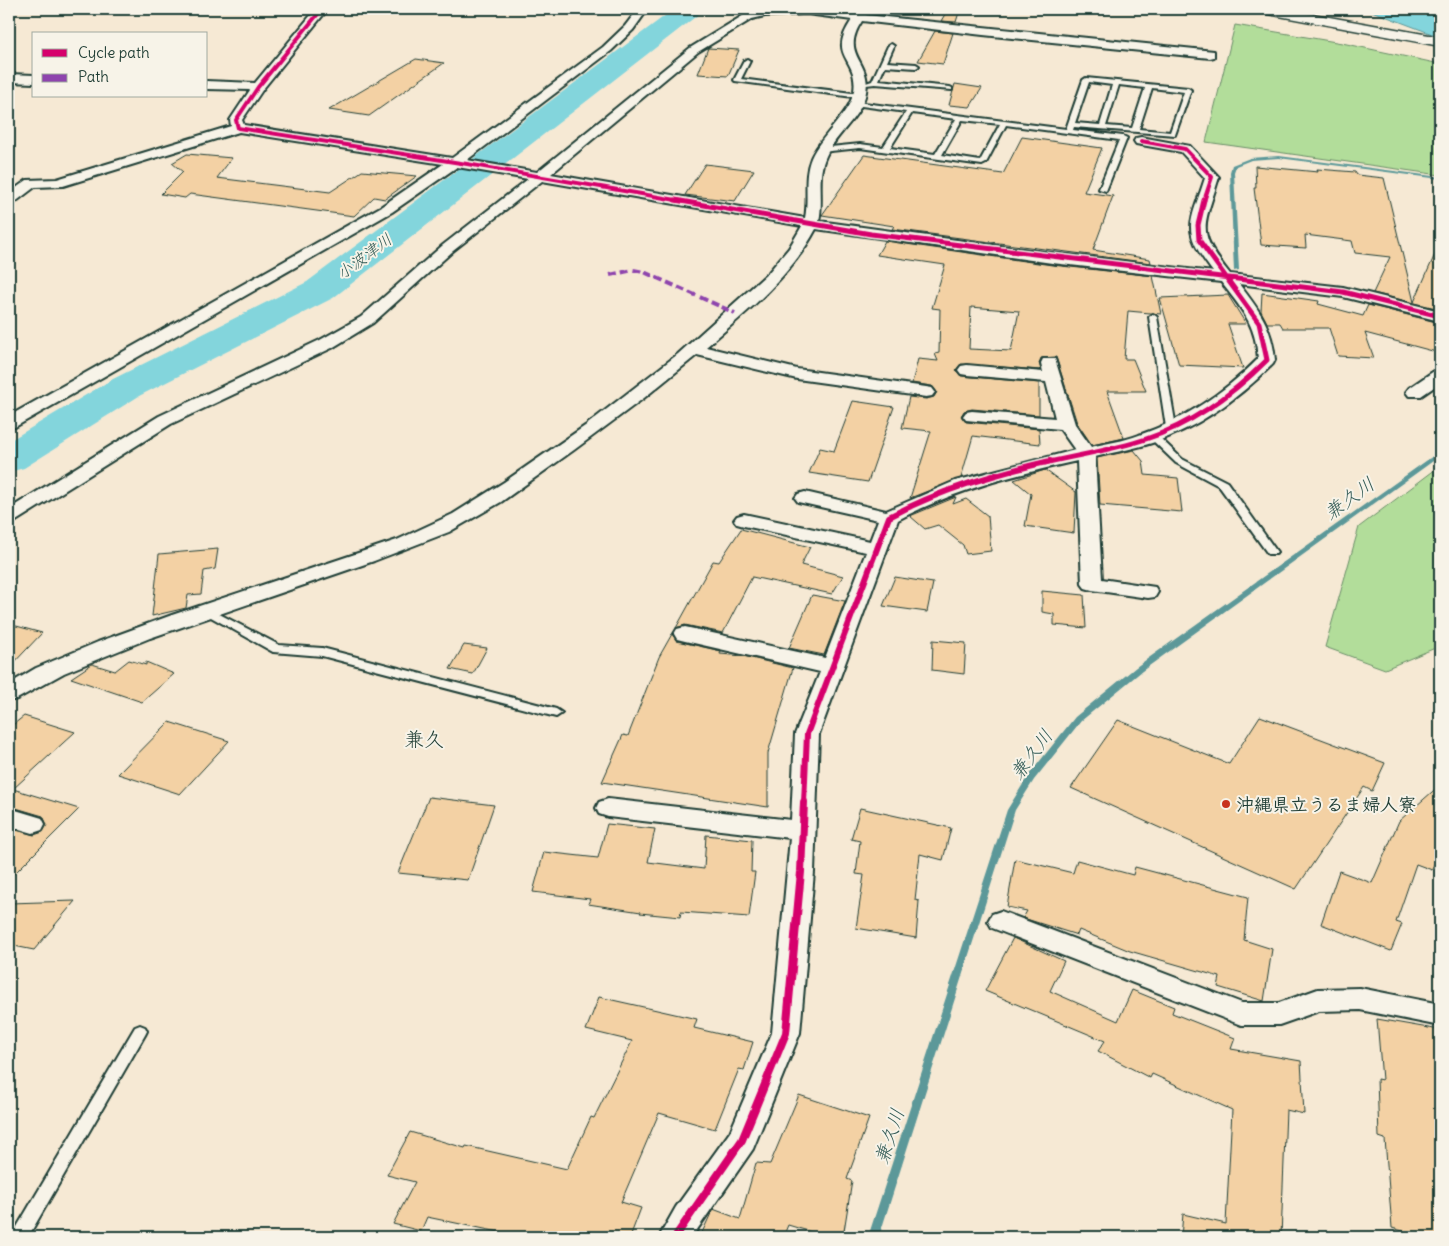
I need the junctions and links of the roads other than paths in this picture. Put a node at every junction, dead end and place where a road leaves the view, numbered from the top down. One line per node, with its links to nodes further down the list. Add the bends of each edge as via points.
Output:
1 (322, 9): 16 (street)
2 (643, 9): 30 (street, via 607,49)
3 (1263, 9): 5 (highway)
4 (862, 12): 7 (street, via 983,32); 18 (street, via 846,44); 31 (street, via 806,11 748,17 694,50)
5 (1440, 42)
6 (891, 46): 9 (lane)
7 (1210, 54)
8 (747, 61): 18 (lane, via 737,80)
9 (883, 64): 10 (lane); 18 (lane)
10 (916, 66)
11 (9, 78): 12 (street)
12 (32, 79)
13 (1116, 83): 15 (lane); 22 (lane); 24 (lane, via 1086,80)
14 (208, 85): 16 (street)
15 (1149, 86): 25 (lane); 25 (lane, via 1188,90 1173,134)
16 (258, 87): 23 (street, via 236,120)
17 (950, 88): 18 (lane)
18 (863, 92): 19 (lane); 27 (street)
19 (910, 111): 20 (lane); 28 (lane)
20 (960, 118): 21 (lane); 29 (lane)
21 (1004, 123): 24 (lane); 29 (lane, via 982,163)
22 (1103, 126): 24 (lane); 25 (lane)
23 (238, 128): 30 (street); 33 (street, via 58,183 32,183)
24 (1070, 128): 26 (lane)
25 (1138, 135): 26 (lane); 35 (street, via 1185,149 1212,177 1197,234 1206,252)
26 (1123, 138): 32 (lane)
27 (821, 150): 28 (lane, via 860,146); 34 (street, via 814,168)
28 (885, 150): 29 (lane)
29 (937, 157)
30 (461, 163): 31 (street); 44 (street, via 365,223)
31 (540, 177): 34 (street); 49 (street, via 448,248 367,320 347,333 173,416)
32 (1103, 190)
33 (9, 200)
34 (812, 224): 35 (street, via 994,251); 38 (street, via 766,284)
35 (1229, 280): 36 (street, via 1343,292); 46 (street, via 1258,322 1266,344 1267,360 1247,382)
36 (1440, 316)
37 (1153, 317): 46 (lane)
38 (694, 350): 41 (street, via 797,374); 55 (street, via 604,422 456,522 406,544)
39 (966, 370): 45 (street, via 1051,370)
40 (1440, 375): 42 (street)
41 (926, 392)
42 (1415, 392)
43 (972, 416): 45 (street)
44 (9, 423)
45 (1066, 424): 47 (street)
46 (1163, 432): 47 (street); 53 (lane, via 1179,461 1223,484)
47 (1086, 453): 50 (street, via 970,482 908,506); 54 (street, via 1092,584)
48 (805, 498): 50 (street)
49 (9, 516)
50 (889, 517): 52 (street)
51 (744, 520): 52 (street)
52 (877, 549): 57 (street)
53 (1272, 552)
54 (1148, 592)
55 (206, 610): 58 (street, via 30,679); 59 (lane, via 277,649 322,652)
56 (685, 634): 57 (street)
57 (831, 667): 63 (street, via 807,734)
58 (9, 694)
59 (556, 713)
60 (608, 808): 63 (street)
61 (9, 817): 62 (street)
62 (33, 824)
63 (802, 830): 68 (street, via 786,1033 742,1140)
64 (1001, 921): 65 (street, via 1241,1014 1279,1014 1318,1000 1360,998)
65 (1440, 1015)
66 (140, 1030): 67 (lane)
67 (19, 1237)
68 (675, 1237)

